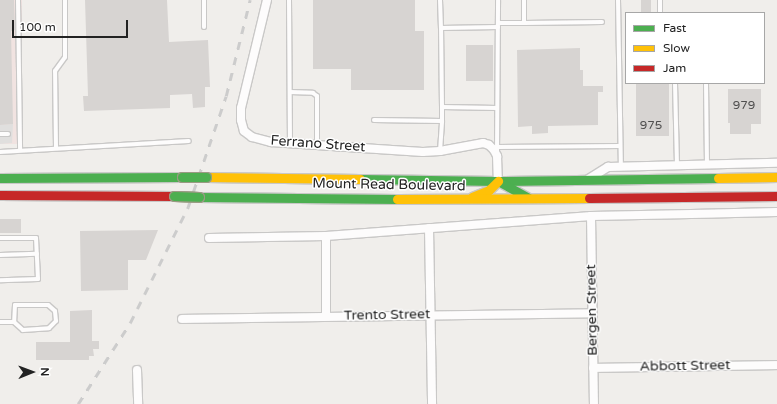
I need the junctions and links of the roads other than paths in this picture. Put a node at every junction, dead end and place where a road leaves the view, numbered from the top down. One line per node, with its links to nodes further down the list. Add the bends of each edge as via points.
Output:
1 (18, 0): 32 (lane)
2 (65, 0): 31 (lane, via 65,57 55,71)
3 (204, 0): 15 (lane)
4 (267, 0): 27 (street, Ferrano Street, via 240,120 244,131 252,137)
5 (289, 0): 19 (lane)
6 (440, 0): 16 (lane)
7 (498, 0): 14 (lane)
8 (524, 0): 13 (lane)
9 (618, 0): 29 (lane)
10 (660, 0): 11 (lane)
11 (660, 12)
12 (602, 22): 13 (lane)
13 (524, 23): 14 (lane)
14 (498, 25): 16 (lane); 21 (lane)
15 (204, 27)
16 (441, 28): 20 (lane)
17 (675, 84): 38 (lane)
18 (706, 84): 37 (lane)
19 (290, 92): 27 (lane); 28 (lane, via 313,93 317,96)
20 (442, 107): 21 (lane); 23 (lane)
21 (497, 108): 30 (lane)
22 (374, 120): 23 (lane)
23 (442, 121): 33 (lane)
24 (0, 134): 25 (lane)
25 (8, 134)
26 (189, 141): 31 (lane)
27 (290, 143): 28 (street, Ferrano Street)
28 (317, 144): 33 (street, Ferrano Street)
29 (620, 146): 30 (lane); 39 (lane)
30 (497, 147): 35 (lane)
31 (56, 148): 32 (lane)
32 (20, 150): 34 (lane)
33 (440, 151): 35 (street, Ferrano Street, via 482,143 489,145)
34 (0, 152)
35 (497, 156): 42 (street)
36 (777, 163): 37 (street)
37 (707, 164): 38 (street)
38 (677, 165): 39 (street)
39 (621, 166): 43 (street, via 604,168)
40 (777, 177): 43 (main road, Mount Read Boulevard)
41 (0, 178): 42 (main road, Mount Read Boulevard, bridge, via 206,177)
42 (498, 181): 43 (main road, Mount Read Boulevard); 46 (main road); 47 (main road, via 489,190)
43 (587, 181)
44 (0, 195): 47 (main road, Mount Read Boulevard, bridge)
45 (777, 196): 46 (main road, Mount Read Boulevard)
46 (532, 199): 47 (main road, Mount Read Boulevard)
47 (464, 200)
48 (777, 212): 49 (street)
49 (591, 216): 50 (street); 57 (street, Bergen Street)
50 (430, 228): 51 (street); 58 (street)
51 (326, 236): 53 (street); 59 (street)
52 (0, 238): 54 (lane, via 36,238)
53 (209, 238)
54 (37, 254): 55 (lane); 56 (lane, via 38,279)
55 (0, 255)
56 (0, 280)
57 (592, 313): 58 (street, Trento Street); 64 (street, Bergen Street)
58 (431, 315): 59 (street, Trento Street); 67 (street)
59 (326, 316): 60 (street, Trento Street)
60 (182, 320)
61 (0, 322): 62 (lane)
62 (14, 322): 62 (lane, via 23,330 49,328 56,321 55,311 48,305 15,305)
63 (777, 365): 64 (street, Abbott Street)
64 (593, 368): 68 (street, Bergen Street)
65 (137, 370): 66 (street)
66 (138, 404)
67 (432, 404)
68 (594, 404)

